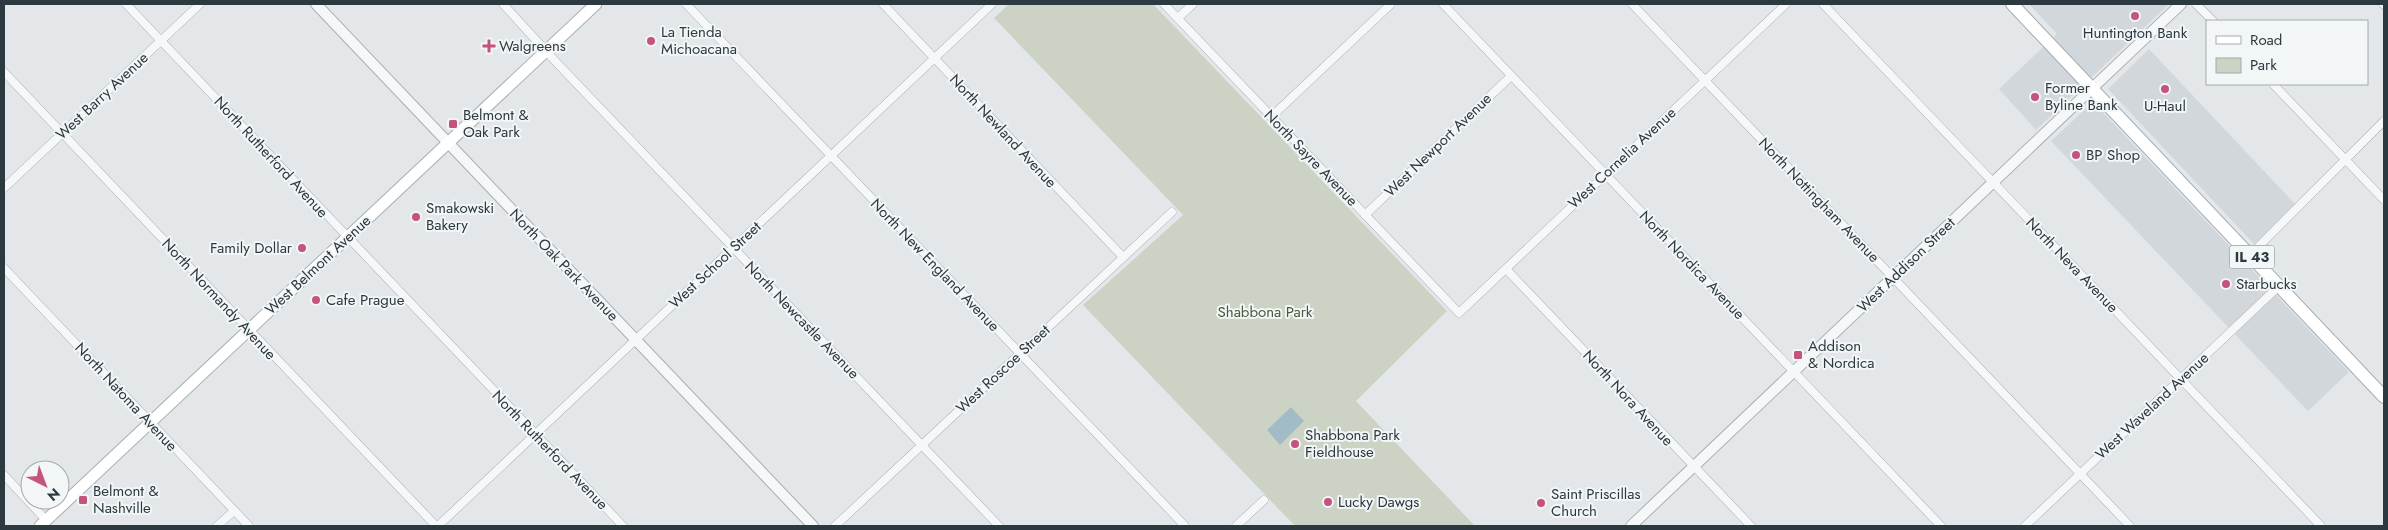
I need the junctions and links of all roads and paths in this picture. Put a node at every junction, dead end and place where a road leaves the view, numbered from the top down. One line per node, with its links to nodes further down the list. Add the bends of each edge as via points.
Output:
1 (126, 4): 21 (street, North Rutherford Avenue)
2 (200, 4): 21 (street, West Barry Avenue)
3 (316, 4): 32 (street, North Oak Park Avenue)
4 (504, 4): 22 (street, North Newcastle Avenue)
5 (596, 4): 22 (main road, West Belmont Avenue)
6 (686, 4): 33 (street, North New England Avenue)
7 (883, 4): 23 (street, North Newland Avenue)
8 (992, 4): 23 (street, West School Street)
9 (1164, 4): 19 (street, North Sayre Avenue)
10 (1193, 4): 19 (street)
11 (1391, 4): 29 (street)
12 (1443, 4): 25 (street, North Nordica Avenue)
13 (1632, 4): 26 (street, North Nottingham Avenue)
14 (1786, 4): 26 (street, West Cornelia Avenue)
15 (1823, 4): 36 (street, North Neva Avenue)
16 (2012, 4): 28 (main road, IL 43)
17 (2181, 4): 28 (street, West Addison Street)
18 (2196, 4): 20 (street)
19 (1178, 18): 29 (street, North Sayre Avenue)
20 (2212, 20)
21 (161, 40): 31 (street, West Barry Avenue); 41 (street, North Rutherford Avenue)
22 (547, 50): 32 (main road, West Belmont Avenue); 42 (street, North Newcastle Avenue)
23 (934, 58): 33 (street, West School Street); 44 (street, North Newland Avenue)
24 (4, 72): 31 (street, North Normandy Avenue)
25 (1511, 76): 35 (street, North Nordica Avenue); 40 (street, West Newport Avenue)
26 (1705, 80): 35 (street, West Cornelia Avenue); 47 (street, North Nottingham Avenue)
27 (2274, 85): 34 (street)
28 (2092, 88): 36 (street, West Addison Street); 43 (main road, IL 43)
29 (1271, 117): 40 (street, North Sayre Avenue)
30 (2384, 121): 34 (street)
31 (62, 133): 37 (street, West Barry Avenue); 50 (street, North Normandy Avenue)
32 (447, 143): 41 (main road, West Belmont Avenue); 51 (street, North Oak Park Avenue)
33 (831, 156): 42 (street, West School Street); 52 (street, North New England Avenue)
34 (2345, 160): 38 (street); 43 (street)
35 (1605, 174): 46 (street, West Cornelia Avenue); 53 (street, North Nordica Avenue)
36 (1993, 182): 47 (street, West Addison Street); 54 (street, North Neva Avenue)
37 (4, 188)
38 (2384, 200)
39 (1172, 212): 44 (street, West Roscoe Street)
40 (1365, 215): 49 (street, North Sayre Avenue)
41 (347, 238): 50 (main road, West Belmont Avenue); 57 (street, North Rutherford Avenue)
42 (733, 248): 51 (street, West School Street); 58 (street, North Newcastle Avenue)
43 (2250, 254): 48 (main road, IL 43)
44 (1123, 257): 52 (street, West Roscoe Street)
45 (4, 268): 56 (street, North Natoma Avenue)
46 (1506, 269): 49 (street, West Cornelia Avenue); 59 (street, North Nora Avenue)
47 (1893, 278): 53 (street, West Addison Street); 60 (street, North Nottingham Avenue)
48 (2279, 286): 54 (street, West Waveland Avenue); 55 (main road, IL 43)
49 (1458, 313)
50 (248, 330): 56 (main road, West Belmont Avenue); 67 (street, North Normandy Avenue)
51 (635, 340): 57 (street, West School Street); 69 (street, North Oak Park Avenue)
52 (1020, 354): 58 (street, West Roscoe Street); 72 (street, North New England Avenue)
53 (1794, 372): 59 (street, West Addison Street); 76 (street, North Nordica Avenue)
54 (2181, 379): 60 (street, West Waveland Avenue); 79 (street, North Neva Avenue)
55 (2384, 397)
56 (150, 423): 63 (street, North Natoma Avenue); 64 (main road, West Belmont Avenue)
57 (535, 434): 67 (street, West School Street); 68 (street, North Rutherford Avenue)
58 (922, 445): 70 (street, West Roscoe Street); 71 (street, North Newcastle Avenue)
59 (1694, 467): 74 (street, West Addison Street); 75 (street, North Nora Avenue)
60 (2080, 474): 77 (street, West Waveland Avenue); 78 (street, North Nottingham Avenue)
61 (4, 475): 64 (street)
62 (1264, 500): 73 (street)
63 (234, 510): 65 (street); 66 (street, North Natoma Avenue)
64 (43, 523)
65 (217, 526)
66 (249, 526)
67 (437, 526)
68 (623, 526)
69 (813, 526)
70 (835, 526)
71 (999, 526)
72 (1185, 526)
73 (1236, 526)
74 (1631, 526)
75 (1751, 526)
76 (1941, 526)
77 (2025, 526)
78 (2130, 526)
79 (2321, 526)

